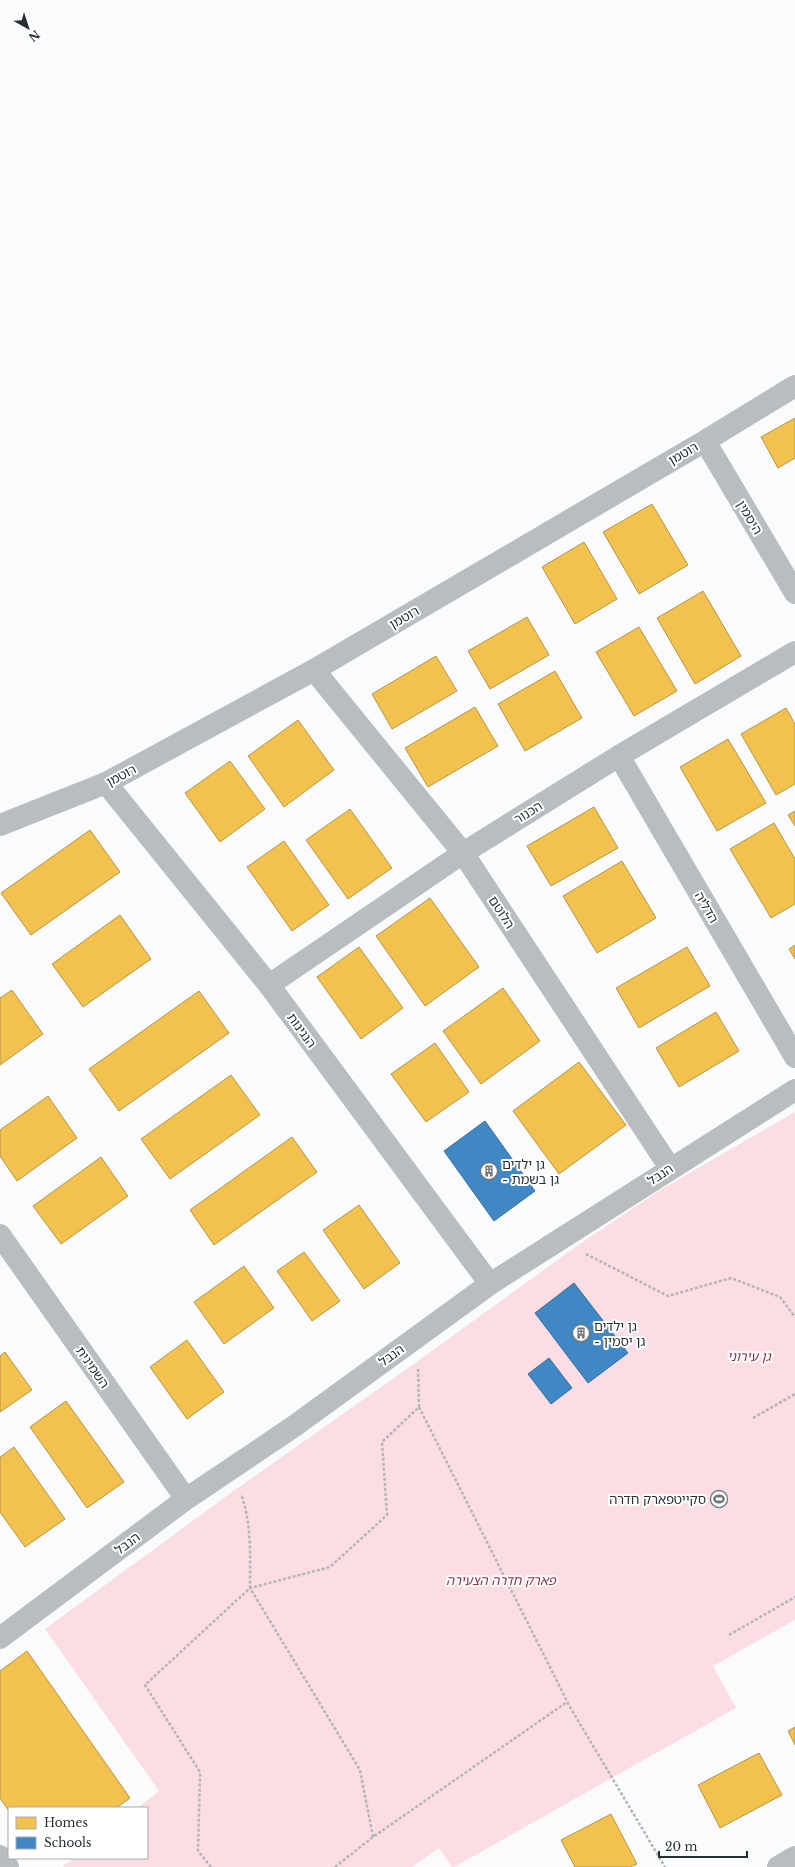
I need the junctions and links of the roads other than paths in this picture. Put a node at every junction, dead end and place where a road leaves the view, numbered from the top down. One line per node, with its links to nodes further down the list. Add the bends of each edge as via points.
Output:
1 (795, 386): 2 (street, רוטמן)
2 (705, 441): 3 (street, היסמין); 5 (street, רוטמן)
3 (795, 593)
4 (795, 652): 6 (street, הכנור)
5 (314, 670): 7 (street, רוטמן); 9 (street, הלוטם)
6 (619, 756): 9 (street, הכנור); 11 (street, הדליה)
7 (106, 783): 8 (street, רוטמן); 10 (street, הנגינות)
8 (0, 825)
9 (463, 853): 10 (street, הכנור); 13 (street, הלוטם)
10 (269, 985): 15 (street, הנגינות)
11 (795, 1057)
12 (795, 1090): 13 (street, הנבל)
13 (670, 1168): 15 (street, הנבל)
14 (0, 1234): 16 (street, השמינית)
15 (490, 1284): 16 (street, הנבל, via 293,1426)
16 (186, 1498): 17 (street, הנבל)
17 (0, 1638)
18 (0, 1856): 20 (street)
19 (795, 1857): 21 (street)
20 (8, 1867)
21 (778, 1867)

